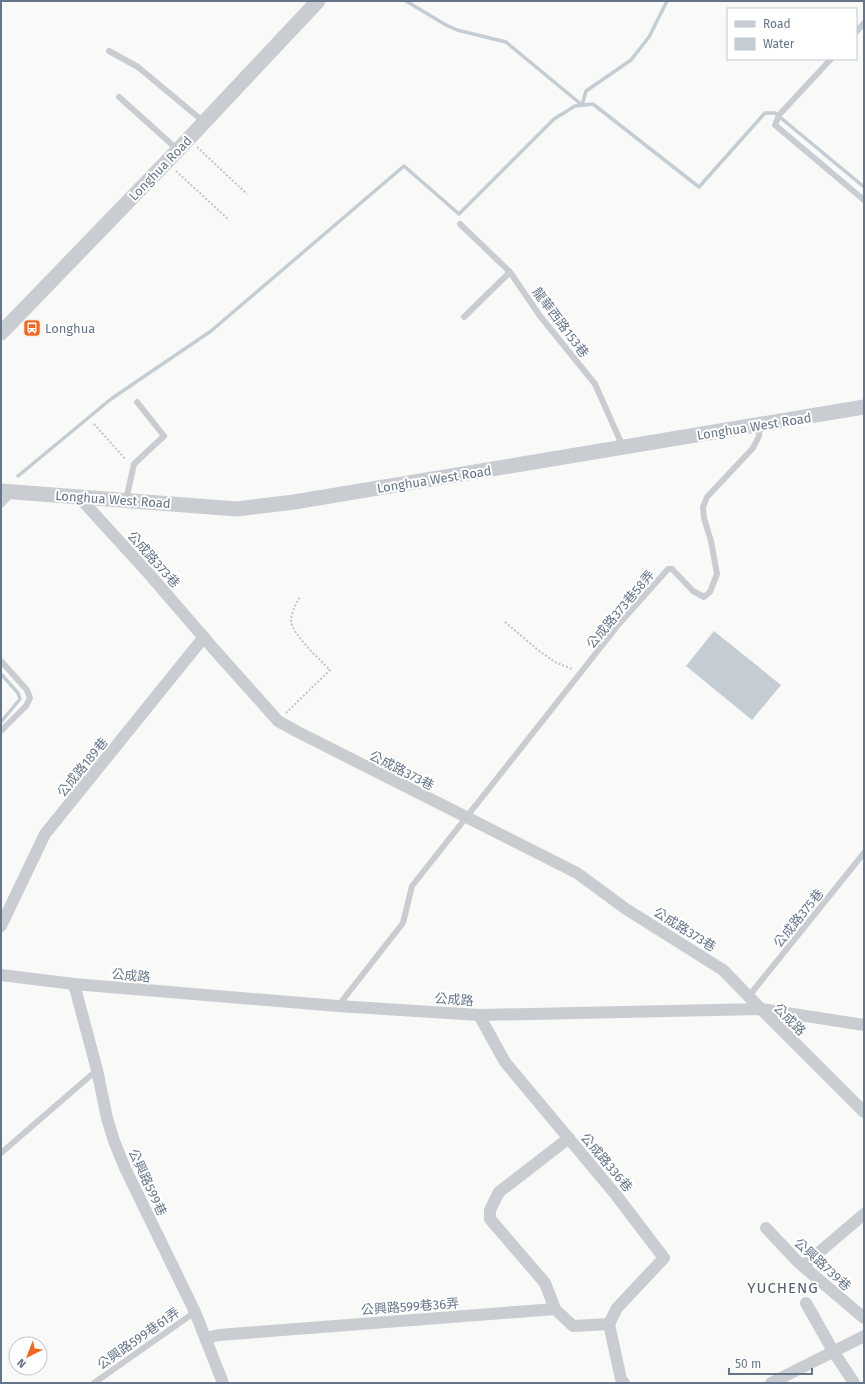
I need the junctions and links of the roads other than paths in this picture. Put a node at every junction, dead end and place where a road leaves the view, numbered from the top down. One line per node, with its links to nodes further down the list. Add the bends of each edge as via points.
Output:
1 (318, 1): 7 (street, Longhua Road)
2 (864, 23): 3 (lane)
3 (857, 31)
4 (109, 51): 7 (lane, via 138,67)
5 (830, 60): 9 (lane, via 779,115 775,124)
6 (119, 97): 8 (lane)
7 (204, 122): 8 (street, Longhua Road)
8 (178, 150): 13 (street, Longhua Road)
9 (864, 200)
10 (460, 224): 11 (lane, 龍華西路153巷)
11 (510, 272): 12 (lane); 17 (lane, 龍華西路153巷, via 540,316 595,384)
12 (464, 317)
13 (1, 333)
14 (138, 402): 20 (lane, via 164,436 134,464)
15 (864, 408): 16 (street, Longhua West Road)
16 (760, 425): 17 (street, Longhua West Road); 25 (lane, 公成路373巷58弄, via 753,448 707,497 703,507 717,574 710,592 704,597 693,591 672,568 668,569 619,624)
17 (623, 447): 20 (street, Longhua West Road, via 238,509)
18 (8, 492): 19 (street, Longhua West Road); 21 (lane)
19 (79, 497): 20 (street, Longhua West Road); 22 (street, 公成路373巷)
20 (126, 500)
21 (1, 505)
22 (204, 637): 25 (street, 公成路373巷, via 278,721); 27 (street, 公成路189巷, via 45,834)
23 (1, 662): 24 (lane, via 27,690 30,698 26,706)
24 (1, 731)
25 (466, 818): 30 (street, 公成路373巷, via 577,873 626,909 723,970); 31 (lane, 公成路373巷58弄, via 412,886 403,923)
26 (864, 853): 30 (lane, 公成路375巷)
27 (1, 926)
28 (1, 975): 29 (street, 公成路)
29 (74, 984): 31 (street, 公成路); 35 (street, 公興路599巷)
30 (749, 996): 32 (street, 公成路373巷)
31 (338, 1006): 33 (street, 公成路)
32 (761, 1009): 33 (street, 公成路); 34 (street); 36 (street, 公成路)
33 (479, 1015): 37 (street, 公成路336巷, via 505,1062)
34 (864, 1025)
35 (97, 1070): 38 (lane); 44 (street, 公興路599巷, via 107,1118 122,1161)
36 (864, 1112)
37 (569, 1138): 43 (street, via 500,1192 490,1210 490,1219 545,1283); 46 (street, 公成路336巷, via 664,1258 617,1308)
38 (1, 1152)
39 (864, 1214): 41 (street)
40 (766, 1228): 41 (street, 公興路739巷)
41 (803, 1266): 45 (street, 公興路739巷)
42 (806, 1303): 49 (street)
43 (555, 1309): 46 (street, via 573,1326); 48 (street, 公興路599巷36弄)
44 (195, 1312): 48 (street, 公興路599巷); 50 (lane, 公興路599巷61弄)
45 (864, 1318)
46 (609, 1324): 52 (street)
47 (864, 1336): 49 (street)
48 (206, 1338): 51 (street, 公興路599巷)
49 (833, 1351): 53 (street); 54 (street)
50 (94, 1383)
51 (223, 1383)
52 (624, 1383)
53 (771, 1383)
54 (854, 1383)

